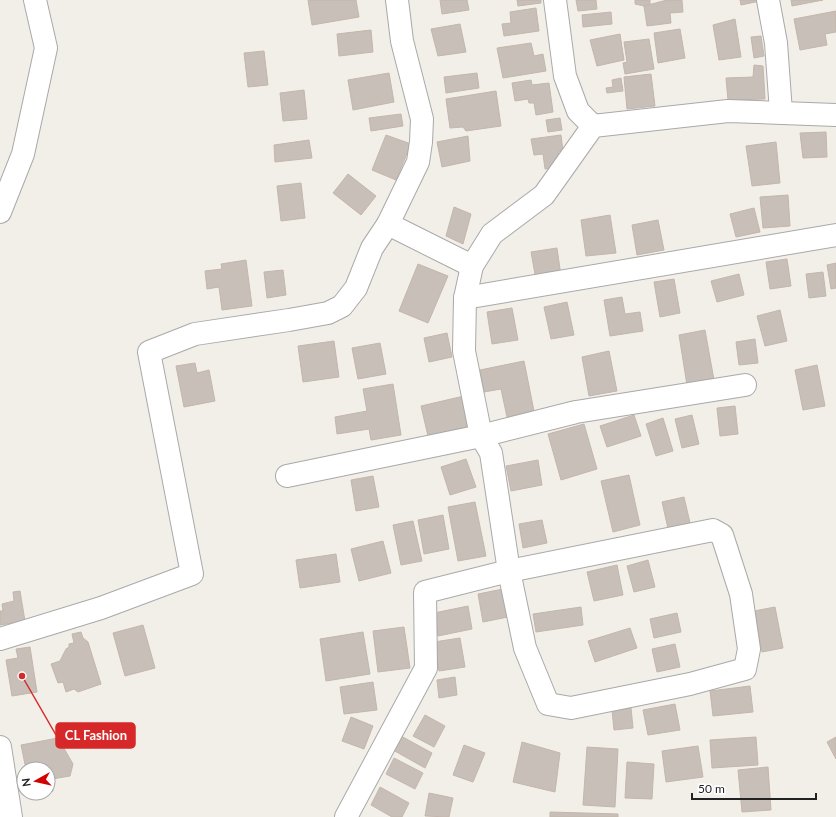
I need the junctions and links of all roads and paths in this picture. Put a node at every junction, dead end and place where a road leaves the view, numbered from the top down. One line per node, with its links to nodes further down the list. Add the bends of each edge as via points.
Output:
1 (35, 0): 8 (street, via 46,48 23,154)
2 (397, 0): 9 (street, via 402,41 422,118 418,162)
3 (556, 0): 7 (street, via 565,76 578,111)
4 (768, 0): 5 (street, via 776,43)
5 (781, 112): 6 (street); 7 (street, via 728,111)
6 (836, 115)
7 (593, 126): 11 (street, via 544,195 492,234)
8 (0, 212)
9 (388, 224): 11 (street); 17 (street, via 372,248 356,288 342,306 328,313 297,319 195,334 149,352 192,574 100,608)
10 (836, 235): 12 (street)
11 (472, 266): 12 (street)
12 (465, 298): 14 (street, via 464,351)
13 (745, 385): 14 (street, via 576,412)
14 (481, 436): 15 (street); 16 (street, via 491,453)
15 (287, 476)
16 (509, 571): 16 (street, via 713,530 722,535 740,594 749,649 745,669 690,684 571,708 548,704 525,648); 20 (street, via 425,592 426,668)
17 (0, 639)
18 (0, 746): 19 (street)
19 (11, 817)
20 (346, 817)

